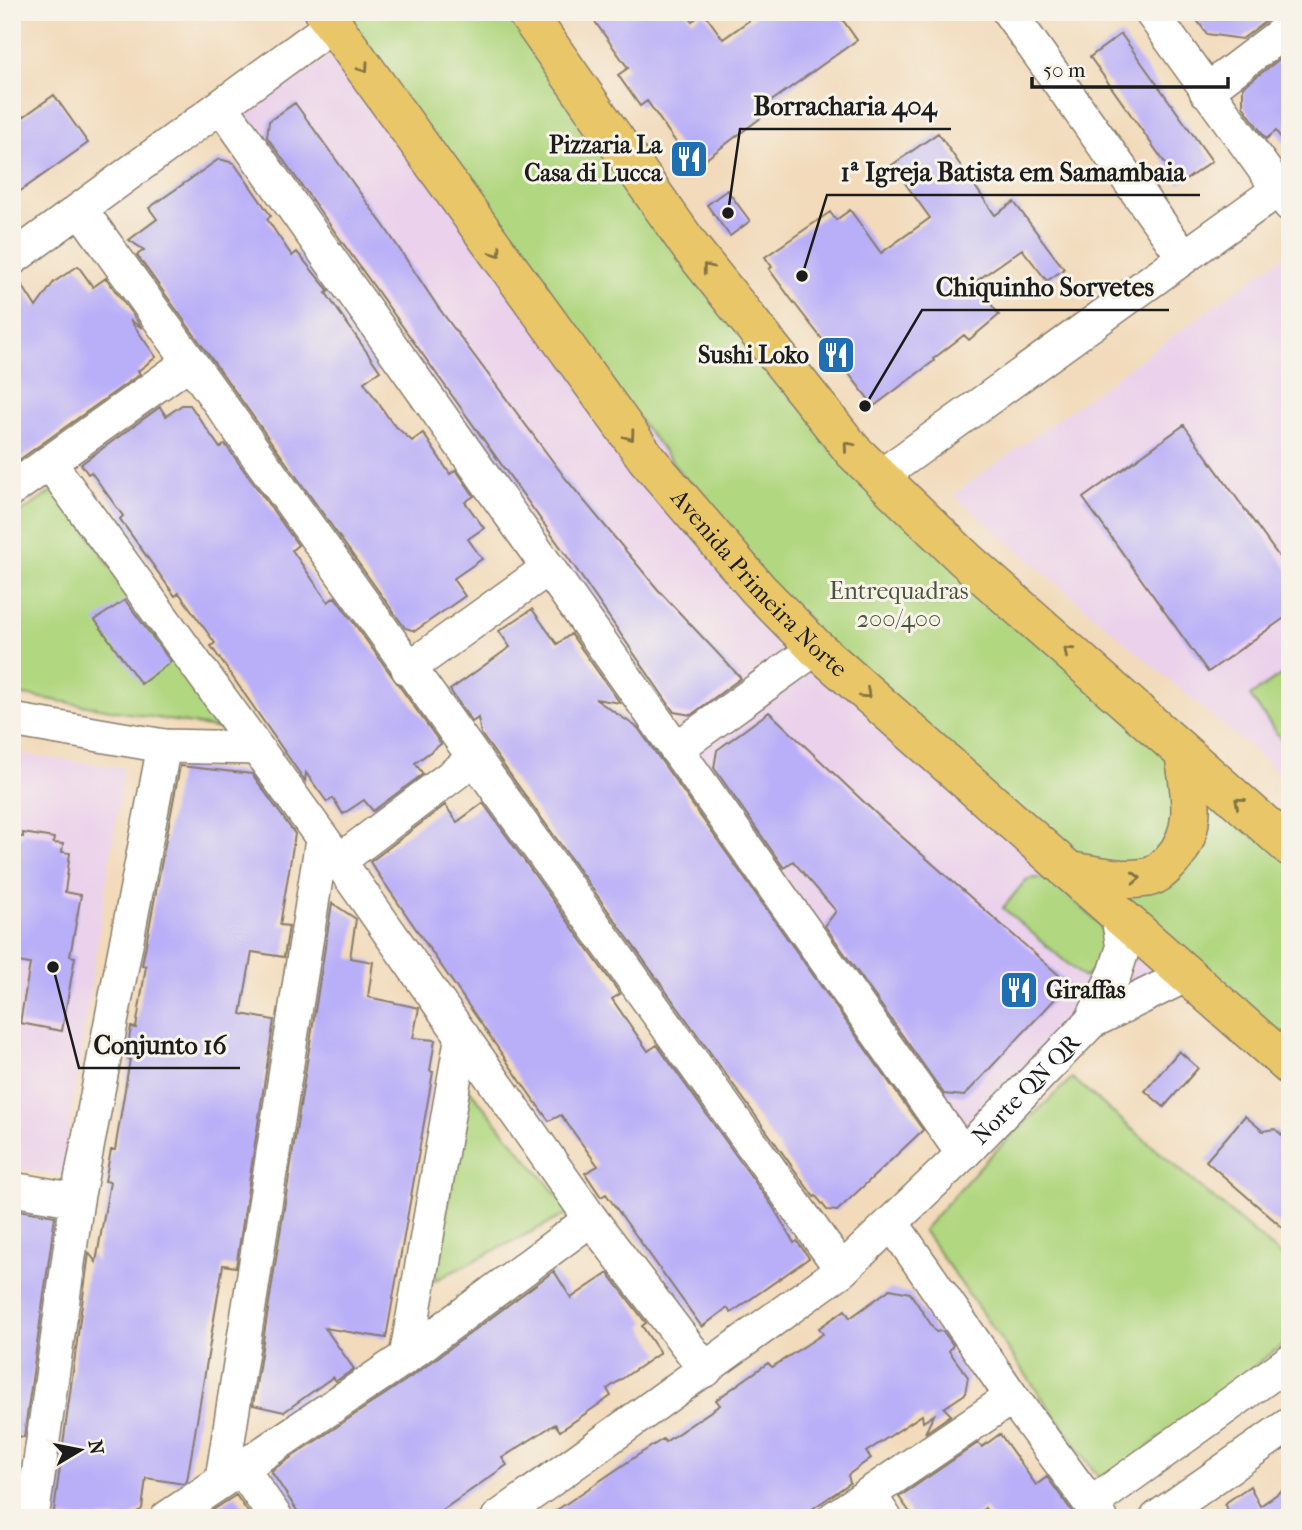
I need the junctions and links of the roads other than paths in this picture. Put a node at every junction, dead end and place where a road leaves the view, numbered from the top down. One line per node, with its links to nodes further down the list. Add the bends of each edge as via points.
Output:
1 (526, 12): 14 (main road, one-way to 1, via 800,388 691,248)
2 (1009, 12): 10 (street)
3 (1152, 12): 6 (street)
4 (328, 18): 7 (street); 17 (main road, Avenida Primeira Norte, one-way to 17, via 647,459 758,589)
5 (1290, 27): 6 (street)
6 (1206, 91): 8 (street)
7 (222, 107): 9 (street); 16 (street)
8 (1284, 197): 10 (street)
9 (81, 210): 11 (street); 12 (street)
10 (1183, 256): 14 (street)
11 (12, 258)
12 (188, 363): 13 (street); 18 (street)
13 (49, 462): 15 (street); 21 (street)
14 (878, 478): 23 (main road, one-way to 14)
15 (12, 489)
16 (547, 569): 18 (street); 22 (street)
17 (816, 648): 22 (street); 27 (main road, Avenida Primeira Norte, one-way to 27)
18 (408, 669): 24 (street)
19 (12, 720): 20 (street)
20 (164, 746): 21 (street); 35 (street)
21 (256, 748): 26 (street)
22 (676, 749): 33 (street)
23 (1184, 754): 25 (main road, one-way to 23); 27 (main road, one-way to 23, via 1128,879 1160,873 1178,854 1189,830 1192,808)
24 (474, 760): 26 (street); 38 (street)
25 (1290, 847)
26 (330, 850): 31 (street); 44 (street)
27 (1068, 871): 28 (main road, Avenida Primeira Norte)
28 (1118, 917): 29 (main road, Avenida Primeira Norte); 30 (street, Norte QN QR, via 1123,948)
29 (1187, 975): 30 (street, Norte QN QR); 32 (main road, Avenida Primeira Norte)
30 (1091, 1022): 33 (street, Norte QN QR)
31 (462, 1035): 36 (street); 39 (street)
32 (1290, 1066)
33 (963, 1154): 37 (street, Norte QN QR)
34 (12, 1189): 35 (street)
35 (78, 1200): 47 (street)
36 (591, 1219): 39 (street); 41 (street)
37 (892, 1223): 38 (street, Norte QN QR); 42 (street)
38 (842, 1270): 41 (street, Norte QN QR)
39 (406, 1357): 44 (street)
40 (1290, 1361): 46 (street)
41 (706, 1370): 50 (street, Norte QN QR)
42 (1012, 1397): 45 (street); 46 (street)
43 (1290, 1424): 52 (street)
44 (231, 1473): 48 (street); 49 (street)
45 (877, 1506): 51 (street)
46 (1096, 1511)
47 (32, 1518)
48 (167, 1518)
49 (276, 1518)
50 (498, 1518)
51 (834, 1518)
52 (1157, 1518)

